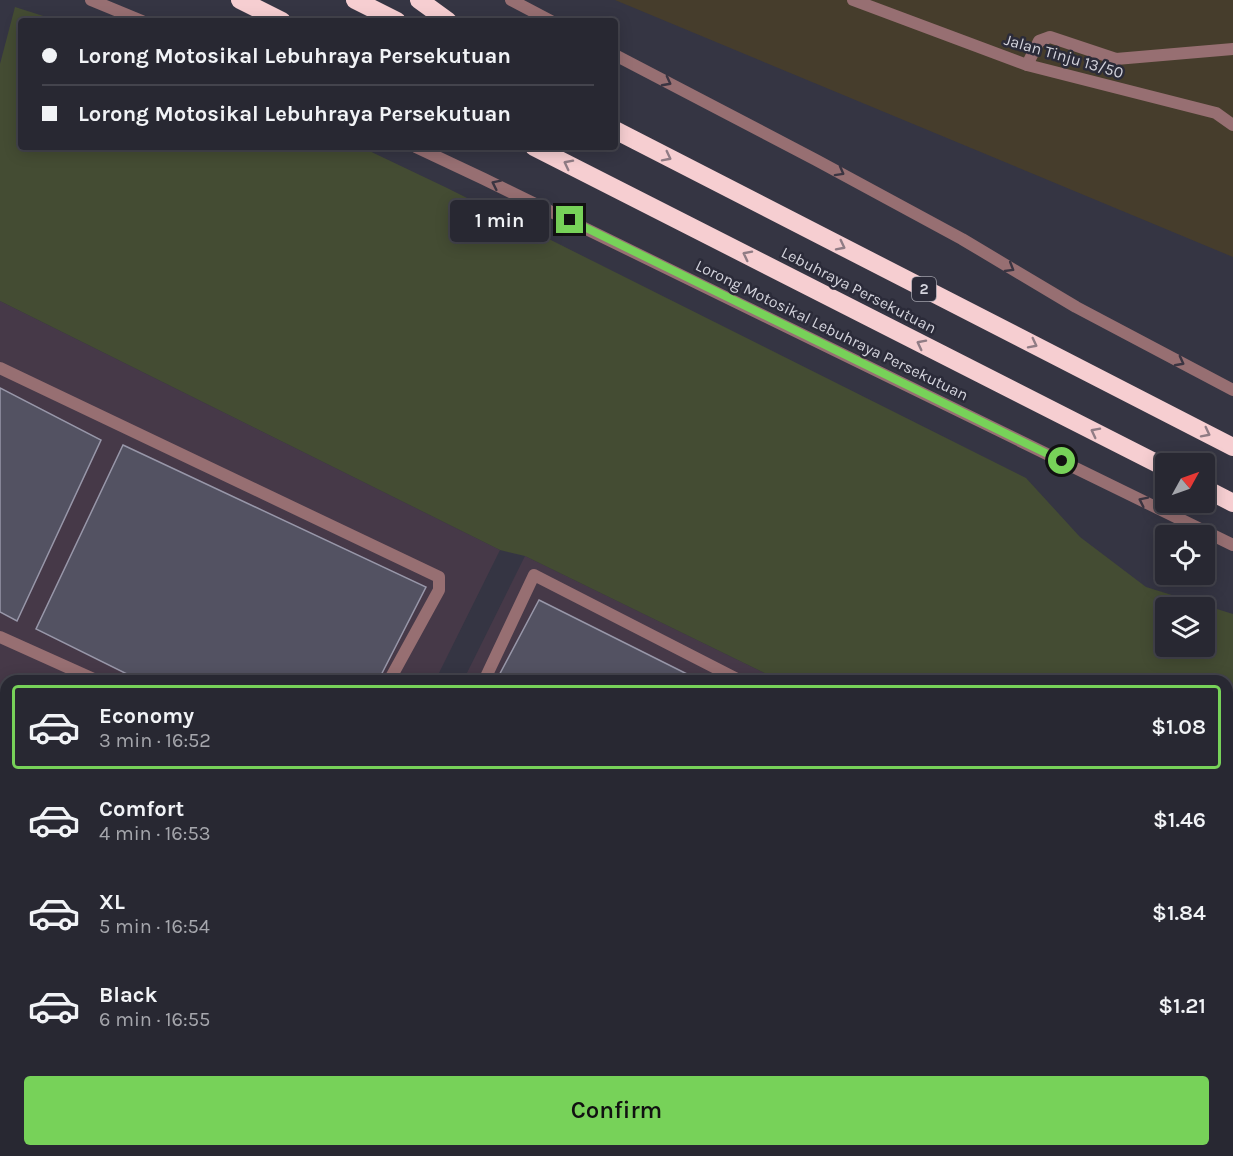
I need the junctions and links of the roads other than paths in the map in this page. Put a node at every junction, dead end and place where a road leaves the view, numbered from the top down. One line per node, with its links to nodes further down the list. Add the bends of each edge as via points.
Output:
1 (91, 0): 7 (street)
2 (240, 0): 8 (highway)
3 (355, 0): 9 (highway)
4 (419, 0): 10 (highway)
5 (511, 0): 11 (street)
6 (854, 0): 14 (street, Jalan Tinju 13/50)
7 (135, 18)
8 (276, 18)
9 (391, 18)
10 (444, 18)
11 (544, 18)
12 (1233, 49): 14 (street, via 1116,59 1050,37 1039,41)
13 (618, 57): 20 (street, one-way to 20, via 962,239 1076,307)
14 (1027, 65): 15 (street, Jalan Tinju 13/50, via 1216,113)
15 (1233, 125)
16 (618, 132): 21 (highway, Lebuhraya Persekutuan / 2, one-way to 21)
17 (422, 150): 25 (street, Lorong Motosikal Lebuhraya Persekutuan, one-way to 17)
18 (540, 150): 22 (highway, Lebuhraya Persekutuan, one-way to 18)
19 (0, 368): 28 (street, via 440,577 440,590)
20 (1233, 390)
21 (1233, 447)
22 (1155, 462)
23 (1215, 494): 24 (highway)
24 (1233, 503)
25 (1233, 545)
26 (0, 637): 27 (street)
27 (85, 675)
28 (392, 675)
29 (487, 675): 30 (street, via 534,575)
30 (729, 675)

